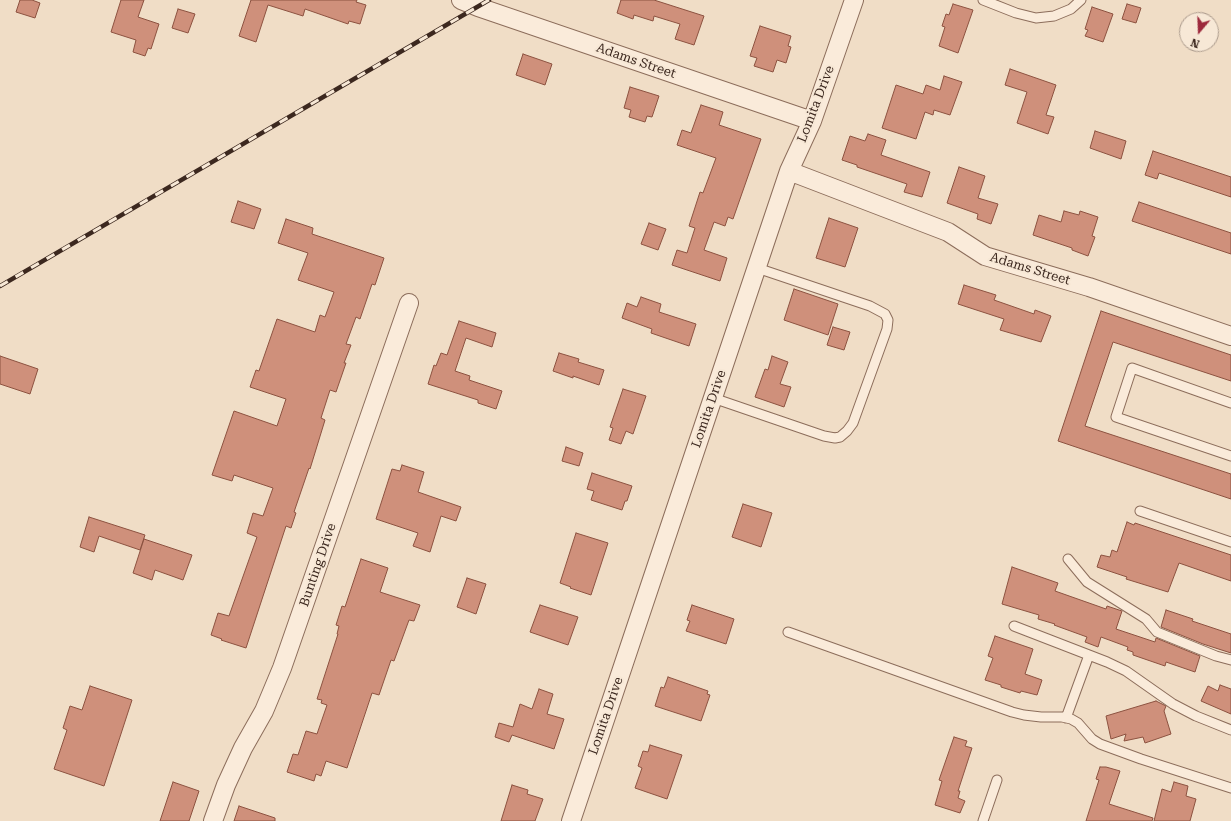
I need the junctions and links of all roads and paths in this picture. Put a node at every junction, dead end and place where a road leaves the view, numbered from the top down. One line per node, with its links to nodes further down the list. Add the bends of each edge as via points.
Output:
1 (461, 0): 5 (street, Adams Street)
2 (854, 0): 5 (street, Lomita Drive)
3 (982, 0): 4 (lane, via 1036,18 1054,16 1071,9)
4 (1081, 0)
5 (812, 120): 6 (street, Lomita Drive)
6 (789, 171): 7 (street, Lomita Drive); 9 (street, Adams Street, via 948,232 985,256 1089,287)
7 (757, 268): 10 (street, Lomita Drive); 10 (lane, via 864,304 885,314 888,320 887,329 880,350 853,423 840,437 824,436)
8 (408, 303): 24 (street, Bunting Drive, via 282,668 264,711 226,785)
9 (1231, 336)
10 (713, 398): 25 (street, Lomita Drive)
11 (1231, 403): 12 (lane, via 1132,368 1116,417)
12 (1231, 456)
13 (1140, 511): 14 (lane)
14 (1231, 542)
15 (1068, 559): 19 (lane, via 1088,582 1146,619 1157,632)
16 (1014, 626): 18 (lane)
17 (788, 632): 20 (lane, via 1012,712)
18 (1089, 654): 20 (lane); 21 (lane, via 1126,672 1173,704)
19 (1231, 660)
20 (1066, 718): 23 (lane, via 1078,723 1100,744)
21 (1231, 730)
22 (997, 780): 26 (lane)
23 (1231, 788)
24 (213, 821)
25 (571, 821)
26 (984, 821)

